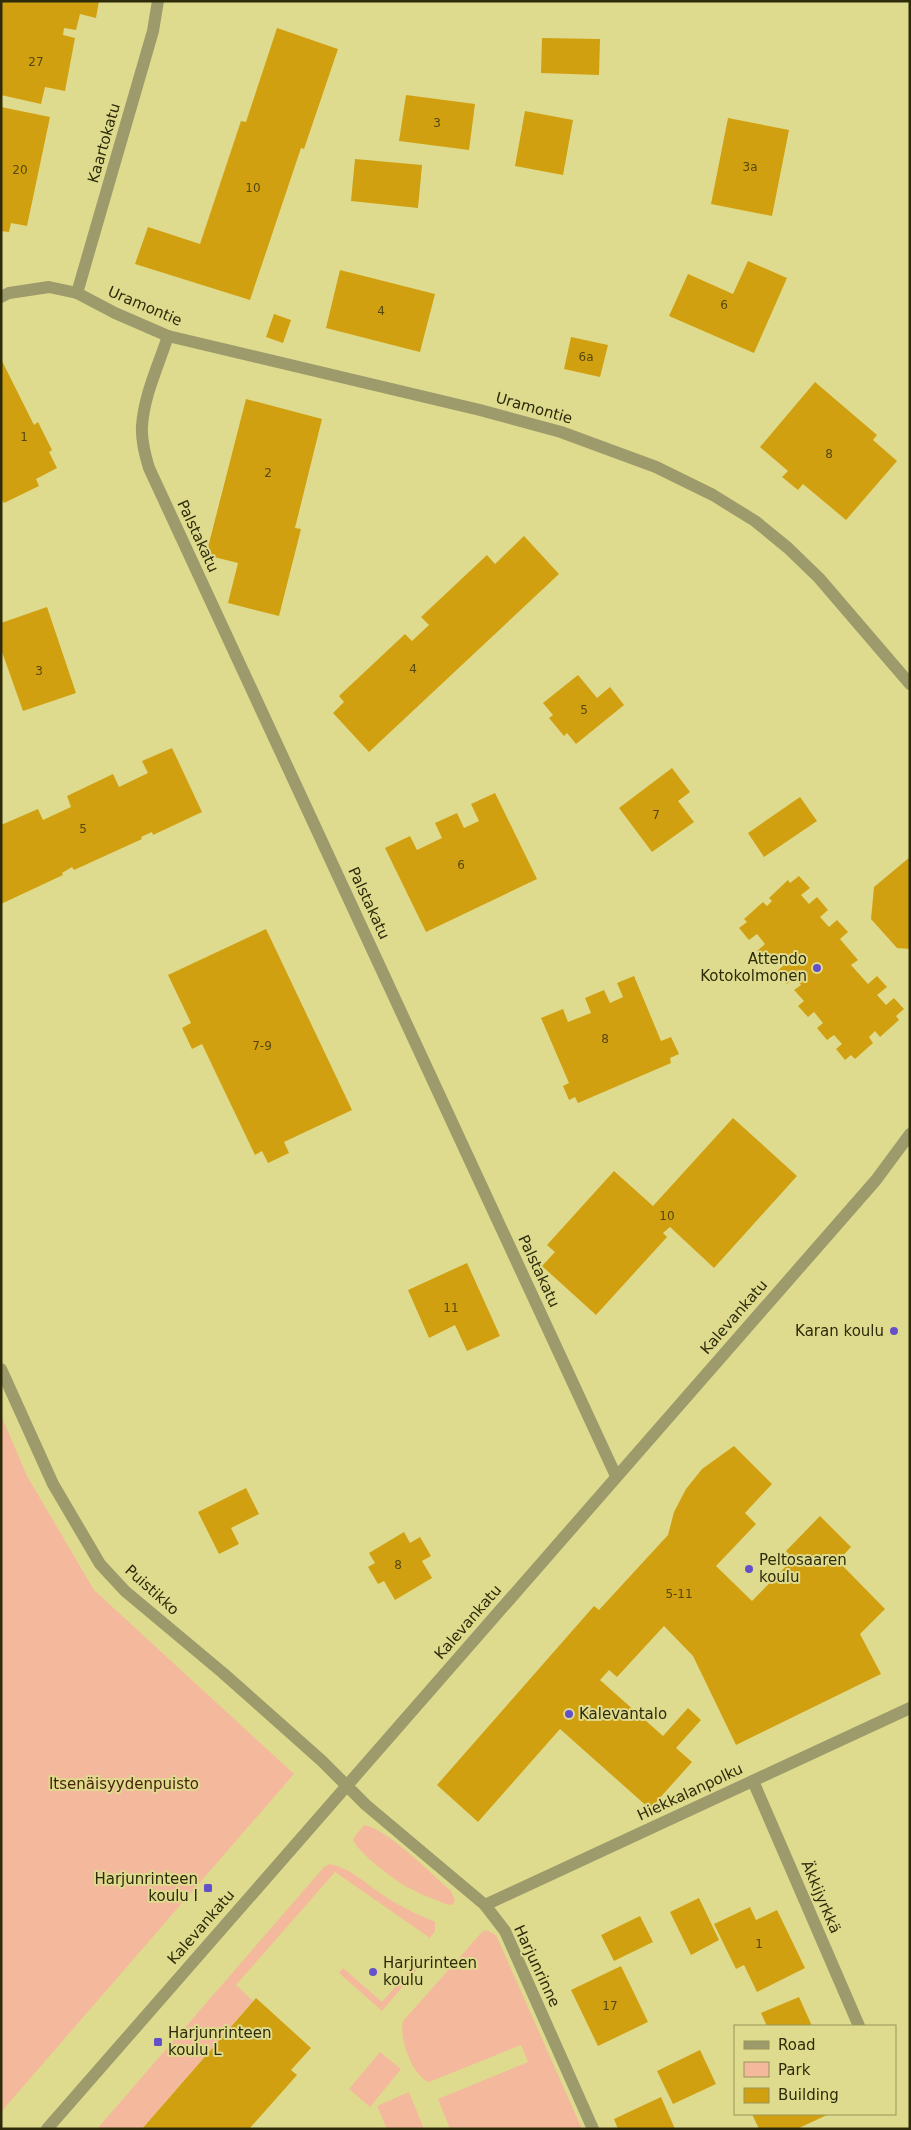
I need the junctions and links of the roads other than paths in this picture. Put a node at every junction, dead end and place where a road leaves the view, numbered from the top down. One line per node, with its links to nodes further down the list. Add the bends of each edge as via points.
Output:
1 (158, 1): 2 (street, Kaartokatu, via 153,31)
2 (77, 293): 3 (street, Uramontie, via 49,287); 4 (street, Uramontie)
3 (1, 297)
4 (168, 336): 5 (street, Uramontie, via 561,432 656,466 713,495 755,521 781,543 819,578); 8 (street, Palstakatu, via 146,401 142,427 149,468)
5 (910, 684)
6 (910, 1134): 8 (street, Kalevankatu, via 876,1180)
7 (1, 1369): 11 (street, Puistikko, via 53,1484 100,1564 125,1591 223,1673)
8 (616, 1476): 11 (street, Kalevankatu)
9 (910, 1708): 10 (street, Hiekkalanpolku)
10 (753, 1781): 12 (street, Hiekkalanpolku); 13 (street, Äkkijyrkkä)
11 (346, 1785): 12 (street, Harjunrinne); 14 (street, Kalevankatu)
12 (484, 1905): 15 (street, Harjunrinne, via 505,1931)
13 (859, 2025)
14 (47, 2129)
15 (593, 2129)

